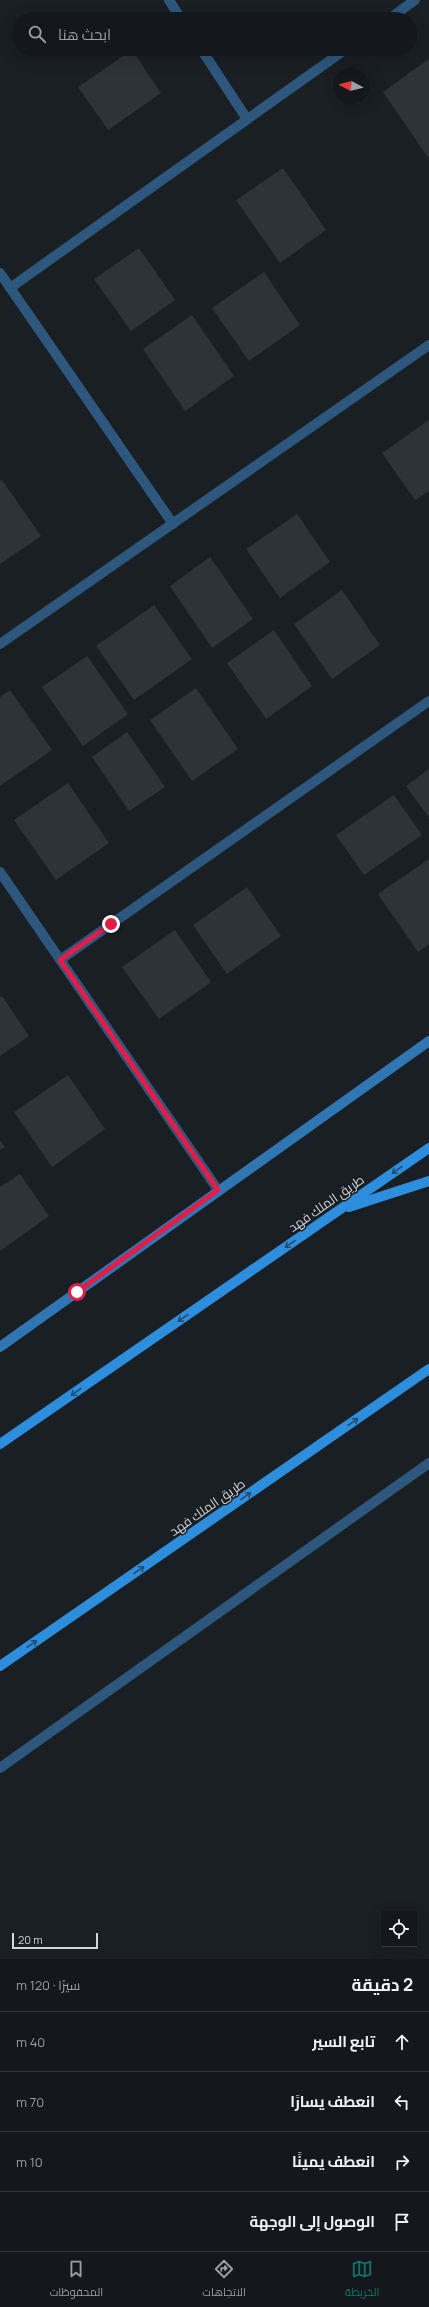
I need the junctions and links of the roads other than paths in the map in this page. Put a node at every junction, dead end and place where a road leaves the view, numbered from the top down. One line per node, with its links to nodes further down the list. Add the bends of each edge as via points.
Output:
1 (169, 0): 3 (street)
2 (415, 0): 4 (street)
3 (177, 12)
4 (399, 12)
5 (206, 56): 7 (street)
6 (336, 56): 7 (street)
7 (247, 119): 9 (street)
8 (0, 273): 9 (street)
9 (10, 288): 11 (street)
10 (428, 347): 11 (street)
11 (174, 524): 12 (street)
12 (0, 644)
13 (429, 700): 15 (street)
14 (0, 872): 15 (street)
15 (60, 960): 19 (street)
16 (429, 1041): 19 (street)
17 (429, 1148): 20 (main road, طريق الملك فهد, one-way to 20)
18 (429, 1181): 20 (main road)
19 (218, 1190): 21 (street)
20 (339, 1210): 23 (main road, طريق الملك فهد, one-way to 23)
21 (0, 1348)
22 (429, 1369): 25 (main road, طريق الملك فهد, one-way to 22)
23 (0, 1444)
24 (429, 1463): 26 (street)
25 (0, 1666)
26 (0, 1768)

